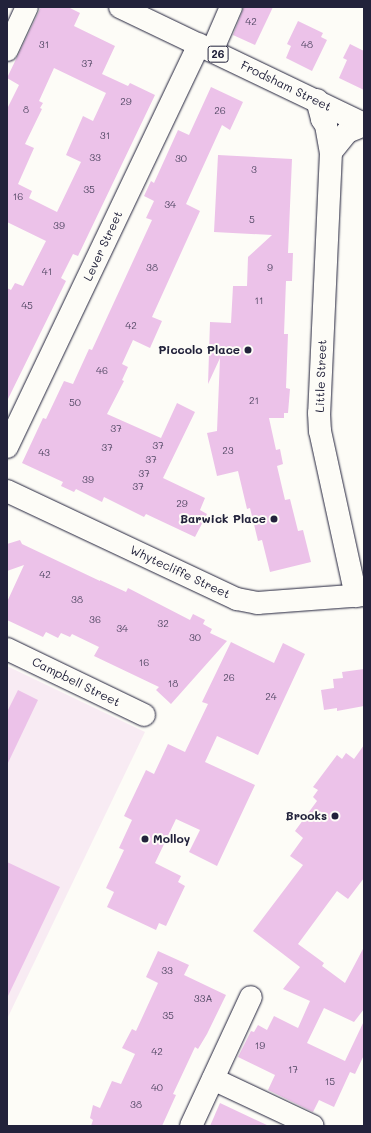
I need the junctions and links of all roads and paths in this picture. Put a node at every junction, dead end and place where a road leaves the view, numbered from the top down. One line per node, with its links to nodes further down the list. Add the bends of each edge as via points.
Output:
1 (28, 7): 5 (main road)
2 (120, 7): 4 (main road, Frodsham Street / 26)
3 (231, 7): 4 (main road, Lever Street)
4 (205, 48): 6 (main road, Frodsham Street / 26); 9 (main road, Lever Street)
5 (7, 50)
6 (317, 100): 7 (main road, Frodsham Street / 26); 8 (main road, Little Street, via 326,125)
7 (364, 125): 8 (main road, via 347,132)
8 (331, 152): 11 (main road, Little Street, via 320,431)
9 (7, 447)
10 (7, 491): 11 (main road, Whytecliffe Street, via 237,599 258,603)
11 (360, 596)
12 (7, 649): 13 (main road, Campbell Street)
13 (144, 715)
14 (251, 997): 15 (main road)
15 (213, 1079): 16 (main road); 17 (main road)
16 (191, 1126)
17 (313, 1126)

